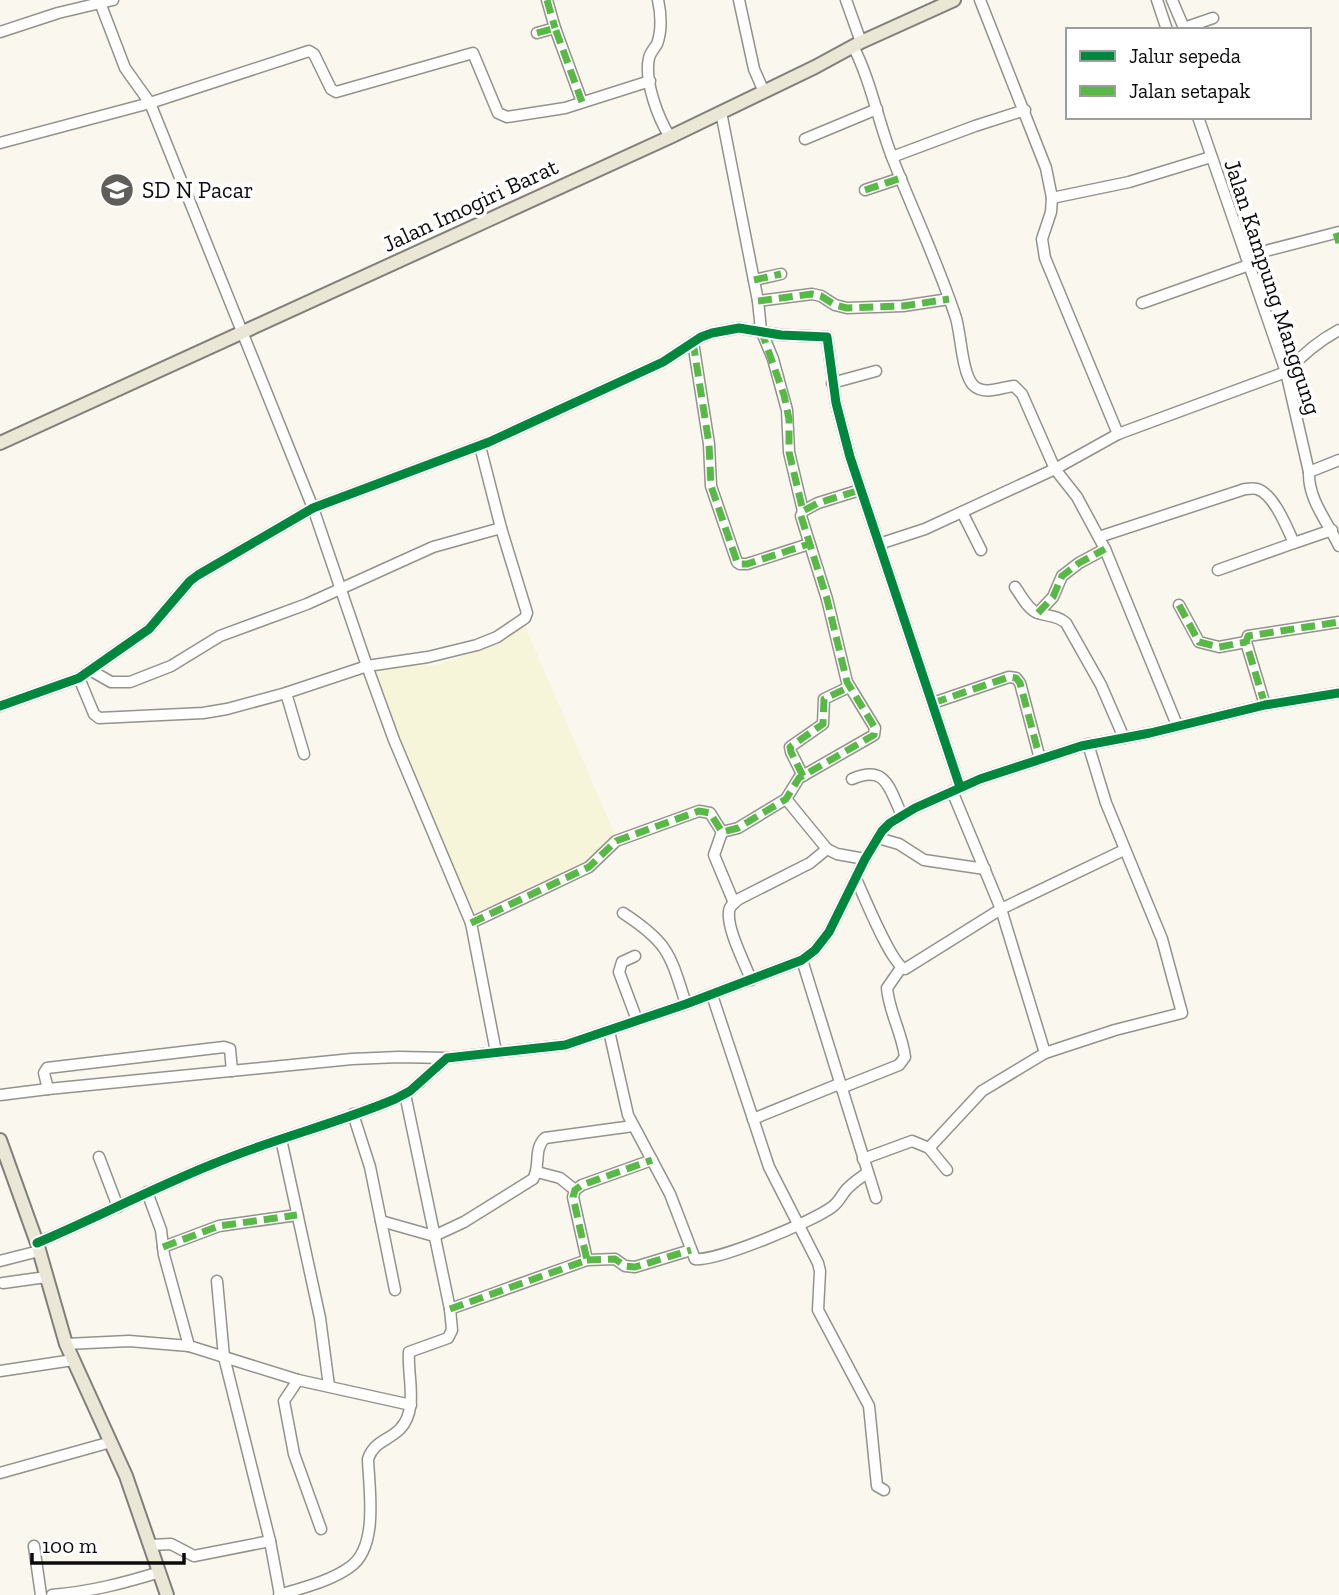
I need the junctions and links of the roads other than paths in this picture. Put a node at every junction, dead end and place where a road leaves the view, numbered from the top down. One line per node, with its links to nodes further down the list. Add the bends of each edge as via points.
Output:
1 (113, 0): 10 (street)
2 (547, 0): 12 (street)
3 (658, 0): 19 (street, via 660,29 648,60)
4 (739, 0): 20 (street, via 754,69)
5 (846, 0): 18 (street)
6 (954, 0): 18 (main road, Jalan Imogiri Barat)
7 (980, 0): 24 (street)
8 (1157, 0): 13 (street)
9 (1172, 0): 14 (street)
10 (100, 2): 16 (street); 21 (street, via 125,68)
11 (1213, 18): 15 (street)
12 (555, 28): 17 (street); 22 (street)
13 (1166, 28)
14 (1183, 28)
15 (1186, 28)
16 (0, 32)
17 (537, 33)
18 (857, 44): 20 (main road, Jalan Imogiri Barat); 23 (street)
19 (650, 80): 22 (street); 27 (street, via 656,110)
20 (763, 88): 25 (main road, Jalan Imogiri Barat)
21 (150, 103): 22 (street, via 309,51 333,91 473,53 502,116 550,112); 29 (street); 42 (street)
22 (582, 103)
23 (877, 108): 28 (street); 30 (street)
24 (1025, 110): 30 (street); 34 (street)
25 (721, 112): 27 (main road, Jalan Imogiri Barat); 38 (street)
26 (1199, 119): 31 (street, Jalan Kampung Manggung)
27 (668, 134): 42 (main road, Jalan Imogiri Barat)
28 (805, 139)
29 (0, 144)
30 (892, 157): 32 (street)
31 (1212, 157): 34 (street, via 1129,182); 36 (street, Jalan Kampung Manggung)
32 (901, 178): 33 (street); 39 (street)
33 (865, 190)
34 (1052, 198): 49 (street, via 1042,239 1045,258)
35 (1338, 236): 36 (street)
36 (1247, 260): 41 (street); 47 (street, Jalan Kampung Manggung)
37 (781, 274): 38 (street)
38 (754, 280): 40 (street)
39 (949, 299): 40 (street, via 847,308 812,294); 53 (street, via 970,380 986,391 1017,387)
40 (758, 301): 43 (street)
41 (1142, 303)
42 (241, 330): 50 (main road, Jalan Imogiri Barat); 56 (street)
43 (761, 330): 45 (street, via 720,330); 48 (street, via 827,337); 57 (street, via 784,395 789,452)
44 (1339, 330): 47 (street, via 1323,338)
45 (693, 342): 51 (street, via 653,367); 63 (street, via 711,486 737,562 747,564)
46 (876, 371): 48 (street)
47 (1286, 372): 49 (street); 54 (street, Jalan Kampung Manggung)
48 (832, 383): 55 (street)
49 (1118, 434): 53 (street)
50 (0, 443)
51 (480, 446): 56 (street); 59 (street)
52 (1339, 460): 54 (street)
53 (1055, 468): 58 (street); 61 (street)
54 (1309, 472): 60 (street, Jalan Kampung Manggung, via 1308,485)
55 (860, 490): 57 (street); 64 (street)
56 (313, 508): 70 (street); 76 (street, via 194,578 149,629)
57 (803, 511): 63 (street)
58 (962, 512): 64 (street); 67 (street)
59 (501, 528): 70 (street, via 433,547); 75 (street, via 526,617 477,645)
60 (1332, 530): 62 (street); 65 (street, Jalan Kampung Manggung)
61 (1099, 537): 62 (street, via 1245,489 1258,489 1281,514); 66 (street)
62 (1294, 543): 68 (street)
63 (809, 544): 78 (street)
64 (879, 544): 81 (street)
65 (1339, 546)
66 (1105, 549): 72 (street, via 1062,576 1054,597); 84 (street)
67 (981, 550)
68 (1218, 569)
69 (1015, 587): 72 (street)
70 (341, 590): 75 (street); 76 (street, via 219,636 171,666 130,682 111,682)
71 (1179, 606): 74 (street, via 1199,642 1219,647)
72 (1038, 614): 85 (street, via 1066,623)
73 (1339, 622): 74 (street, via 1251,635)
74 (1246, 642): 82 (street)
75 (366, 666): 79 (street); 104 (street)
76 (90, 670): 77 (street)
77 (79, 678): 79 (street, via 94,714 102,719 203,713); 83 (street)
78 (849, 687): 89 (street, via 824,699 823,724 790,747); 89 (street, via 875,734)
79 (286, 693): 87 (street)
80 (1339, 693): 82 (street)
81 (933, 703): 88 (street, via 1016,678); 91 (street)
82 (1265, 705): 84 (street)
83 (0, 706)
84 (1177, 726): 85 (street)
85 (1124, 738): 86 (street)
86 (1088, 744): 88 (street); 97 (street)
87 (304, 754)
88 (1040, 759): 91 (street)
89 (803, 776): 92 (street)
90 (852, 779): 93 (street, via 872,773 881,776)
91 (956, 789): 93 (street); 99 (street)
92 (786, 799): 94 (street, via 738,828); 96 (street)
93 (902, 815): 95 (street)
94 (722, 832): 101 (street, via 714,855); 104 (street, via 707,811 685,815 616,841 589,867)
95 (878, 838): 98 (street); 99 (street, via 899,844 924,860)
96 (827, 849): 98 (street); 101 (street, via 810,863)
97 (1124, 850): 102 (street); 114 (street, via 1162,939 1182,1013)
98 (865, 859): 100 (street)
99 (985, 869): 102 (street)
100 (856, 879): 106 (street, via 829,932); 107 (street)
101 (734, 903): 108 (street, via 729,910 730,923)
102 (1001, 909): 107 (street); 114 (street)
103 (623, 913): 110 (street, via 666,948)
104 (471, 923): 113 (street)
105 (635, 956): 111 (street, via 622,962 619,972)
106 (802, 960): 108 (street); 117 (street)
107 (901, 968): 117 (street, via 887,988 905,1057 899,1065)
108 (751, 980): 109 (street)
109 (712, 995): 110 (street); 122 (street)
110 (686, 1004): 111 (street)
111 (638, 1020): 112 (street)
112 (609, 1031): 113 (street, via 555,1047); 123 (street)
113 (496, 1052): 115 (street)
114 (1045, 1053): 126 (street, via 982,1091)
115 (447, 1058): 116 (street, via 380,1057); 119 (street)
116 (233, 1071): 118 (street); 118 (street, via 230,1049 224,1047 47,1068)
117 (840, 1086): 122 (street); 129 (street)
118 (48, 1089): 120 (street)
119 (405, 1094): 121 (street); 140 (street)
120 (0, 1095)
121 (354, 1114): 124 (street); 138 (street)
122 (752, 1119): 139 (street, via 774,1178)
123 (633, 1126): 128 (street); 131 (street, via 545,1138 539,1146)
124 (281, 1139): 134 (street); 137 (street)
125 (0, 1140): 141 (main road)
126 (929, 1148): 129 (street, via 912,1141); 130 (street)
127 (99, 1157): 136 (street)
128 (652, 1160): 133 (street); 143 (street, via 675,1204)
129 (863, 1160): 132 (street)
130 (947, 1170)
131 (537, 1172): 133 (street, via 560,1178); 140 (street, via 525,1185)
132 (867, 1173): 135 (street); 139 (street, via 832,1207)
133 (575, 1190): 144 (street)
134 (147, 1192): 136 (street); 142 (street)
135 (876, 1198)
136 (118, 1207): 141 (street)
137 (298, 1215): 142 (street, via 219,1226); 157 (street)
138 (381, 1221): 140 (street); 149 (street)
139 (799, 1223): 143 (street, via 707,1258 695,1259); 161 (street, via 820,1267 818,1310 869,1406 877,1486)
140 (434, 1236): 150 (street)
141 (38, 1247): 145 (street); 146 (main road)
142 (163, 1247): 152 (street)
143 (691, 1250): 144 (street, via 630,1267 615,1259)
144 (587, 1260): 150 (street)
145 (0, 1261)
146 (46, 1277): 148 (street); 151 (main road)
147 (218, 1281): 153 (street)
148 (3, 1283)
149 (396, 1290)
150 (450, 1309): 158 (street, via 452,1331 448,1338 409,1352)
151 (66, 1344): 152 (street, via 129,1341); 154 (main road)
152 (190, 1346): 153 (street)
153 (223, 1357): 156 (street); 163 (street)
154 (73, 1360): 155 (street); 159 (main road)
155 (0, 1371)
156 (298, 1380): 157 (street); 162 (street, via 284,1401 294,1454)
157 (329, 1386): 158 (street)
158 (411, 1405): 170 (street, via 401,1428 371,1450 371,1518 357,1560 348,1569)
159 (111, 1442): 160 (street); 164 (main road)
160 (0, 1474)
161 (884, 1490)
162 (321, 1530)
163 (270, 1541): 164 (street, via 194,1556 168,1543); 170 (street)
164 (151, 1545): 166 (main road)
165 (34, 1546): 167 (street)
166 (160, 1572): 168 (street, via 93,1590); 169 (main road)
167 (41, 1595)
168 (52, 1595)
169 (167, 1595)
170 (280, 1595)

